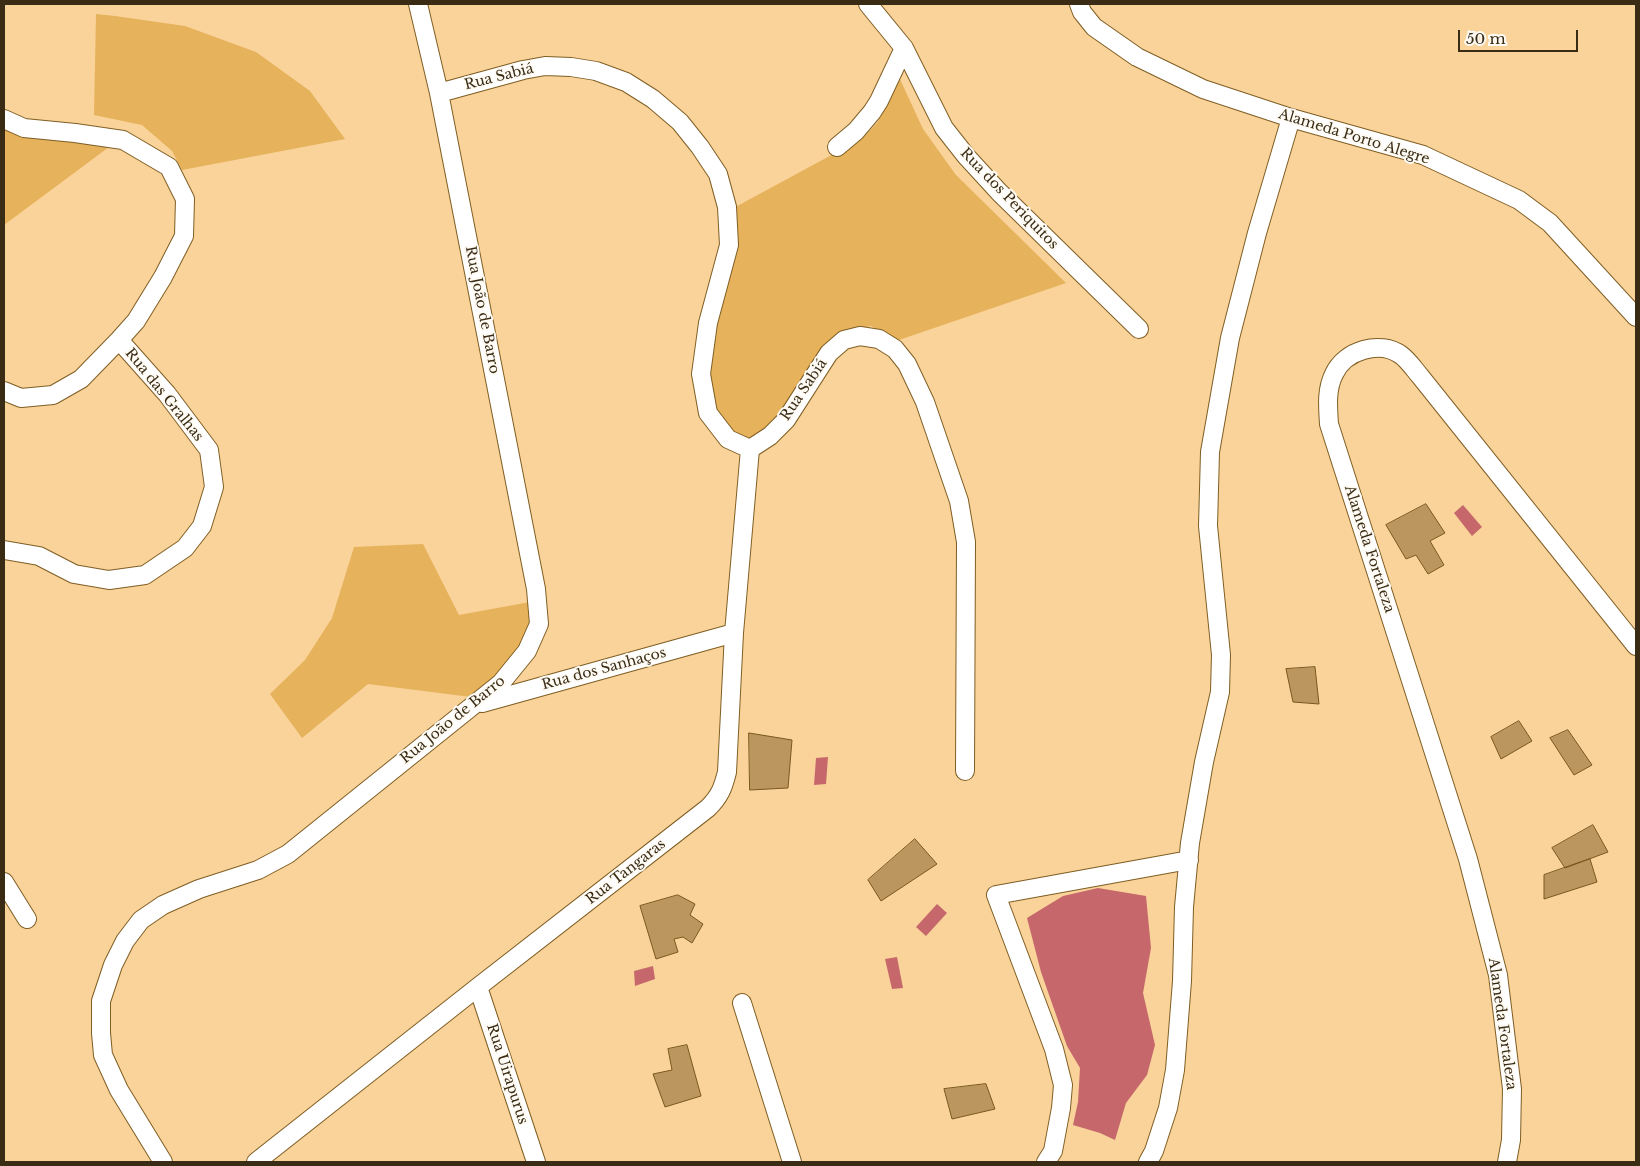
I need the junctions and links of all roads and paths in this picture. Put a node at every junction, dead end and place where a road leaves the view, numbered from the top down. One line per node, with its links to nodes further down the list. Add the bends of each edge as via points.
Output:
1 (418, 4): 5 (street, Rua João de Barro)
2 (868, 4): 4 (street, Rua dos Periquitos)
3 (1079, 4): 6 (street, Alameda Porto Alegre, via 1094,27 1137,57 1203,89)
4 (904, 48): 8 (street, via 872,112); 10 (street, Rua dos Periquitos, via 944,128 966,156)
5 (440, 93): 13 (street, Rua Sabiá, via 523,70 572,66 626,82 680,122 718,174 727,207 729,245 708,323 701,374 708,413 728,439); 17 (street, Rua João de Barro, via 536,589 539,624 527,651 501,683)
6 (1291, 118): 9 (street, Alameda Porto Alegre, via 1423,156 1519,200 1550,223); 19 (street, via 1230,338 1210,452 1208,526 1221,655 1220,692 1204,762)
7 (4, 119): 11 (street, via 24,128 123,140 169,166 178,183 184,199 184,236 140,314)
8 (837, 147)
9 (1636, 317)
10 (1139, 329)
11 (119, 340): 12 (street, via 80,378 53,395 20,398); 14 (street, Rua das Gralhas, via 209,450 214,487 202,526 185,548 145,575 109,580 74,574 39,556)
12 (4, 391)
13 (750, 449): 15 (street, Rua Tangaras); 18 (street, Rua Sabiá, via 786,420 829,353 844,340 860,336 879,339 895,349 907,364 959,501 966,542)
14 (4, 550)
15 (734, 633): 17 (street, Rua dos Sanhaços); 22 (street, Rua Tangaras, via 727,772 716,800)
16 (1636, 646): 30 (street, Alameda Fortaleza, via 1402,356 1390,350 1372,348 1357,352 1344,361 1334,372 1330,386 1329,424 1468,859 1498,975 1512,1089)
17 (474, 705): 24 (street, Rua João de Barro, via 288,854 258,870 199,889 163,905 141,920 125,941 101,1001 103,1055 119,1090)
18 (966, 771)
19 (1189, 860): 28 (street, via 996,896 1054,1049 1063,1085 1053,1151); 29 (street, via 1175,1070 1168,1108)
20 (4, 882): 21 (street)
21 (27, 919)
22 (478, 987): 25 (street, Rua Tangaras); 26 (street, Rua Uirapurus)
23 (742, 1003): 27 (street)
24 (163, 1162)
25 (256, 1162)
26 (536, 1162)
27 (792, 1162)
28 (1046, 1162)
29 (1148, 1162)
30 (1507, 1162)

